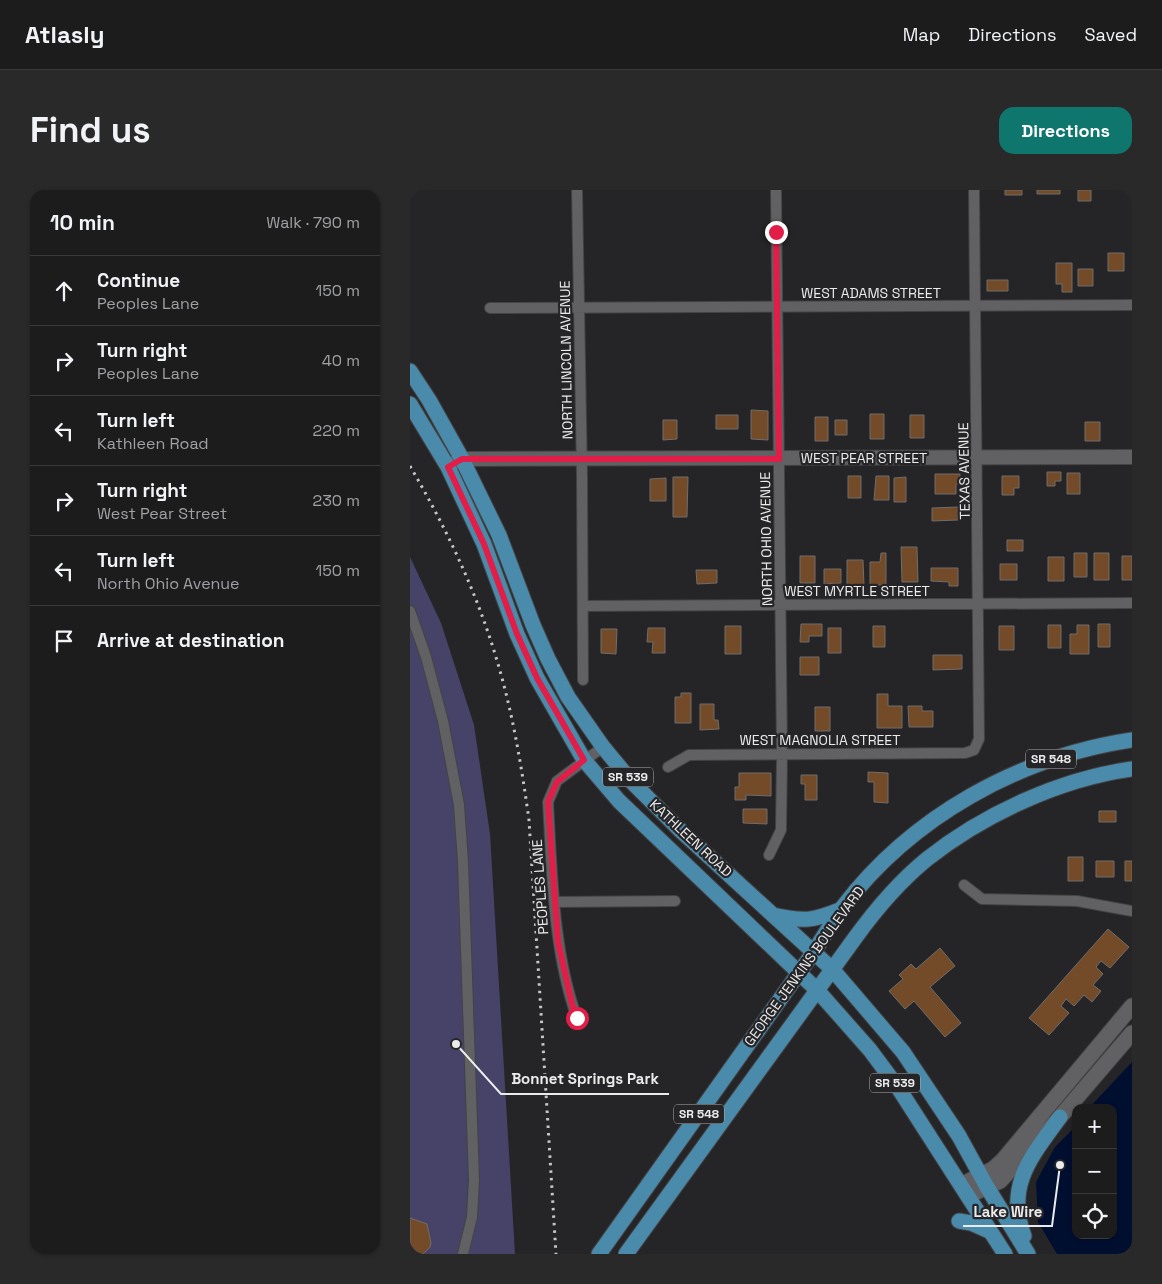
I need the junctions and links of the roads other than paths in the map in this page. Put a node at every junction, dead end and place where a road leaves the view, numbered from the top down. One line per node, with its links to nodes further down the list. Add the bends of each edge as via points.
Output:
1 (577, 190): 7 (street, NORTH LINCOLN AVENUE)
2 (776, 190): 8 (street, NORTH OHIO AVENUE)
3 (974, 190): 5 (street, TEXAS AVENUE)
4 (1132, 305): 5 (street, WEST ADAMS STREET)
5 (976, 306): 8 (street, WEST ADAMS STREET); 11 (street, TEXAS AVENUE)
6 (490, 308): 7 (street, WEST ADAMS STREET)
7 (579, 308): 8 (street, WEST ADAMS STREET); 13 (street, NORTH LINCOLN AVENUE)
8 (777, 308): 15 (street, NORTH OHIO AVENUE)
9 (410, 371): 14 (main road, KATHLEEN ROAD / SR 539)
10 (410, 404): 16 (main road, KATHLEEN ROAD / SR 539)
11 (977, 457): 12 (street, WEST PEAR STREET); 15 (street, WEST PEAR STREET); 18 (street, TEXAS AVENUE)
12 (1132, 457)
13 (581, 458): 14 (street, WEST PEAR STREET); 15 (street, WEST PEAR STREET); 20 (street, NORTH LINCOLN AVENUE)
14 (462, 459): 16 (street, WEST PEAR STREET); 24 (main road, KATHLEEN ROAD / SR 539, via 499,534 548,659 568,697)
15 (779, 459): 19 (street, NORTH OHIO AVENUE)
16 (448, 467): 27 (main road, KATHLEEN ROAD / SR 539, via 484,544 537,678)
17 (1132, 603): 18 (street, WEST MYRTLE STREET)
18 (979, 604): 19 (street, WEST MYRTLE STREET); 25 (street, TEXAS AVENUE, via 979,739)
19 (781, 605): 20 (street, WEST MYRTLE STREET); 26 (street, NORTH OHIO AVENUE)
20 (583, 606): 22 (street, NORTH LINCOLN AVENUE)
21 (410, 611): 49 (street, via 443,720 459,805 474,1180 472,1217)
22 (583, 680)
23 (1132, 740): 34 (main road, GEORGE JENKINS BOULEVARD / SR 548, via 1076,751 1039,763 975,793 910,839 870,876)
24 (603, 747): 27 (street, PEOPLES LANE); 36 (main road, KATHLEEN ROAD / SR 539, via 661,811)
25 (974, 750): 26 (street, WEST MAGNOLIA STREET, via 965,754)
26 (782, 754): 28 (street, WEST MAGNOLIA STREET, via 689,755); 30 (street, NORTH OHIO AVENUE, via 781,830)
27 (584, 760): 33 (street, PEOPLES LANE, via 557,782 548,802); 39 (main road, KATHLEEN ROAD / SR 539, via 619,800)
28 (668, 767)
29 (1132, 770): 38 (main road, GEORGE JENKINS BOULEVARD / SR 548, via 1084,779 1051,790 954,838 926,860 873,914)
30 (769, 855)
31 (964, 885): 35 (street, via 982,899 1077,901)
32 (675, 901): 33 (street)
33 (555, 902): 42 (street, PEOPLES LANE, via 558,942)
34 (842, 909): 36 (main road, via 809,920); 37 (main road, GEORGE JENKINS BOULEVARD / SR 548)
35 (1132, 911)
36 (772, 915): 37 (main road, KATHLEEN ROAD / SR 539)
37 (813, 953): 38 (main road, KATHLEEN ROAD / SR 539); 39 (main road, GEORGE JENKINS BOULEVARD / SR 548)
38 (832, 970): 40 (main road, GEORGE JENKINS BOULEVARD / SR 548); 45 (main road, KATHLEEN ROAD / SR 539, via 903,1052 959,1136)
39 (798, 973): 40 (main road, KATHLEEN ROAD / SR 539); 50 (main road, GEORGE JENKINS BOULEVARD / SR 548)
40 (817, 990): 46 (main road, KATHLEEN ROAD / SR 539, via 870,1050 899,1089); 51 (main road, GEORGE JENKINS BOULEVARD / SR 548)
41 (1132, 1006): 45 (main road)
42 (577, 1018)
43 (1132, 1033): 44 (main road)
44 (1060, 1117): 45 (main road, via 1000,1181); 53 (main road, via 1031,1156 1018,1194 1018,1218)
45 (984, 1181): 46 (main road); 53 (main road, KATHLEEN ROAD)
46 (965, 1191): 48 (main road, KATHLEEN ROAD)
47 (959, 1221): 48 (main road)
48 (991, 1232): 52 (main road, KATHLEEN ROAD)
49 (463, 1254)
50 (599, 1254)
51 (626, 1254)
52 (1005, 1254)
53 (1029, 1254)

